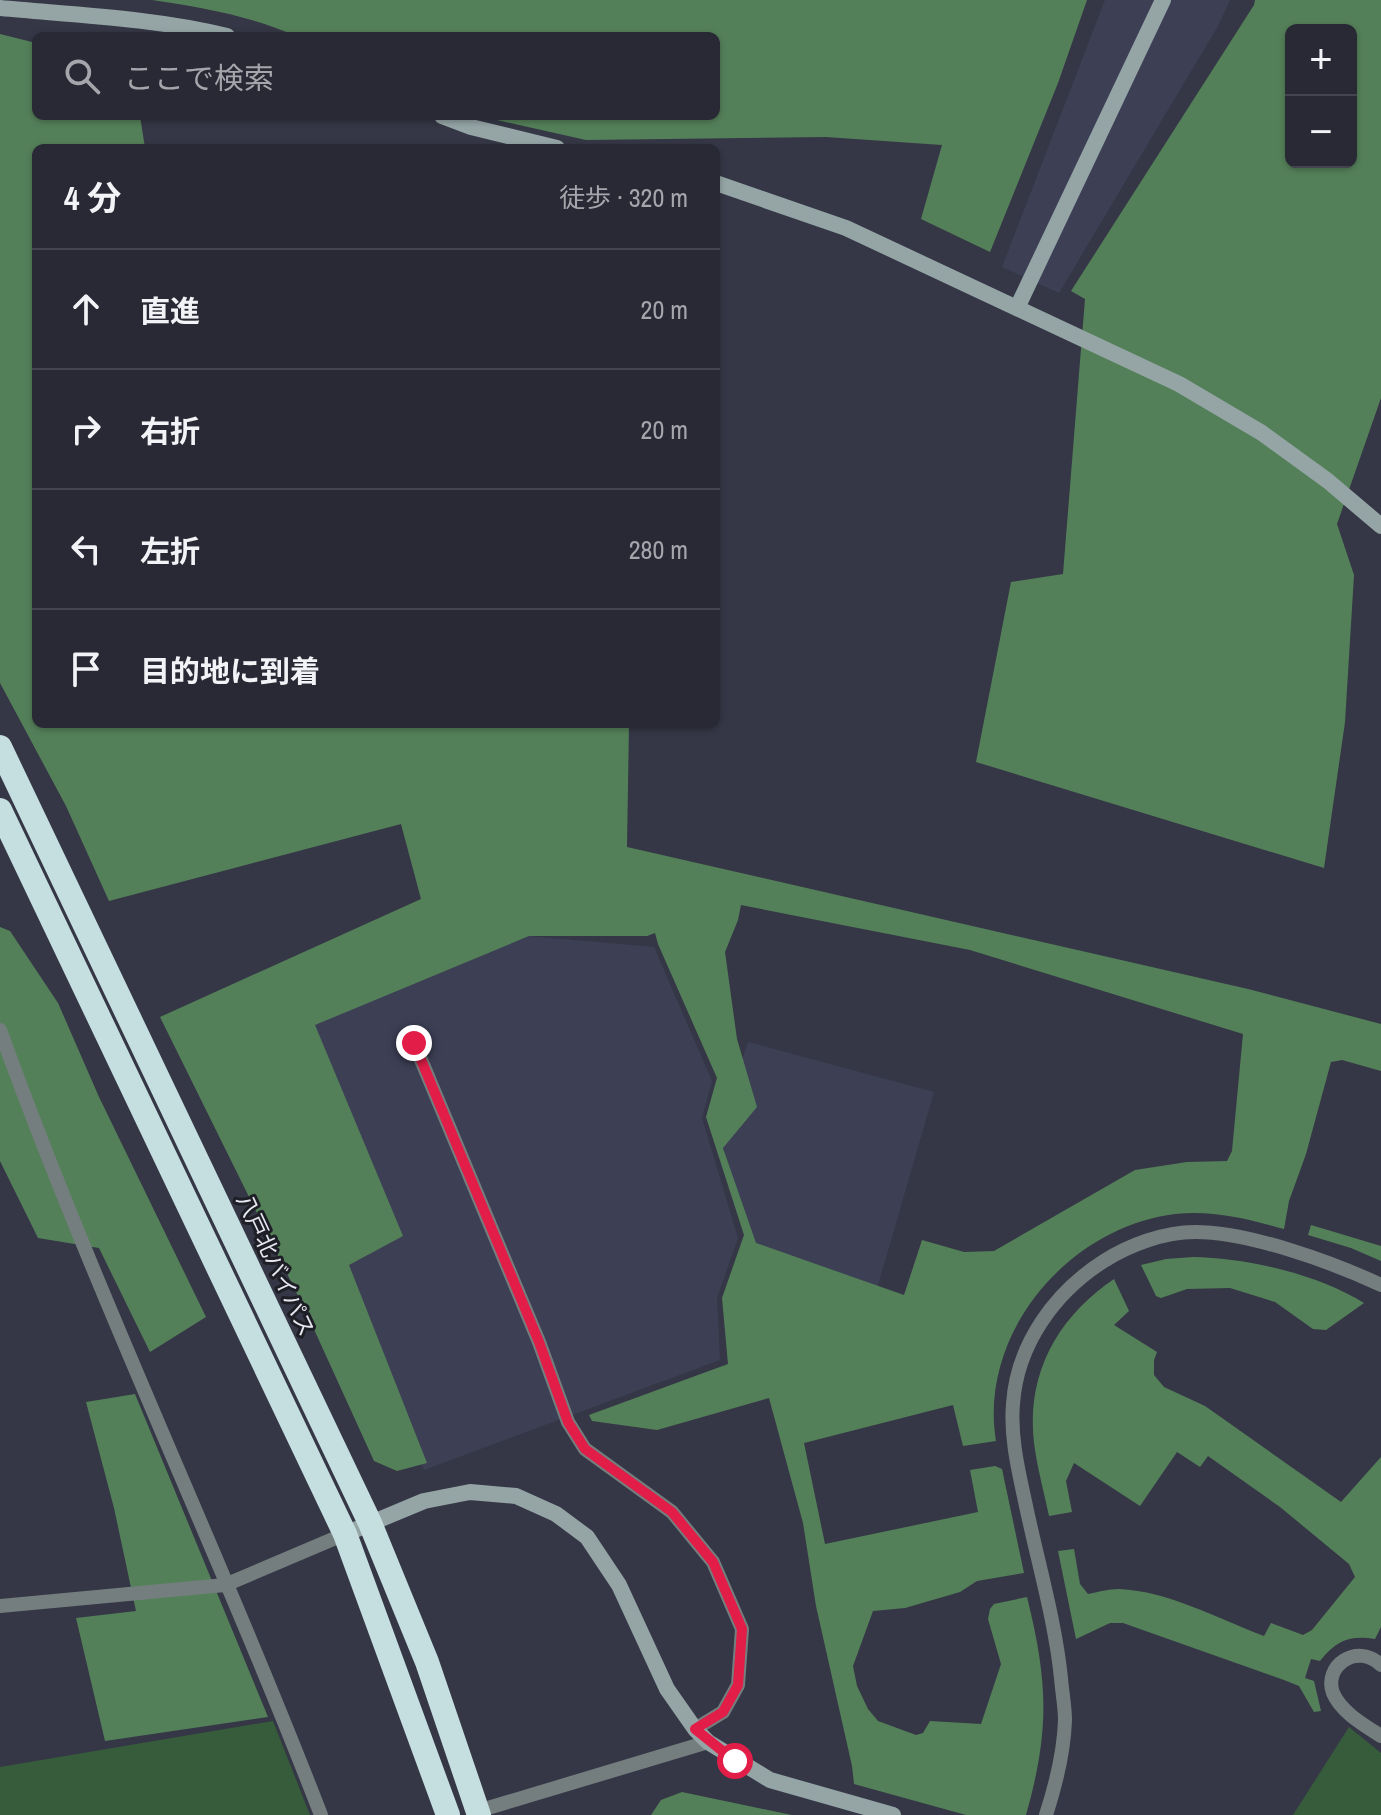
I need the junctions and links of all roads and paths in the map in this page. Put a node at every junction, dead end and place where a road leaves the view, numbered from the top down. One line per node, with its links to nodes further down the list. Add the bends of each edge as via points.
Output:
1 (1163, 0): 7 (street)
2 (0, 8): 3 (street)
3 (205, 32)
4 (454, 120): 5 (street)
5 (540, 144)
6 (720, 184): 7 (street, via 846,228)
7 (1017, 308): 8 (street, via 1179,384 1262,433)
8 (1381, 526)
9 (0, 747): 14 (highway, 八戸北バイパス)
10 (0, 810): 15 (highway)
11 (0, 1030): 16 (street, via 46,1157)
12 (414, 1043): 19 (street, via 568,1422 585,1449 672,1512 713,1562 742,1629 738,1685 723,1712)
13 (1381, 1285): 26 (street, via 1312,1257 1195,1232 1157,1238 1113,1255 1085,1273 1041,1320 1024,1357 1013,1403 1014,1450 1058,1651 1065,1719)
14 (370, 1523): 15 (street); 19 (street, via 424,1501 470,1492 516,1496 556,1514 587,1537 619,1585 667,1689); 22 (highway, 八戸北バイパス, via 427,1662)
15 (345, 1534): 16 (street); 24 (highway)
16 (225, 1585): 17 (street); 23 (street)
17 (0, 1606)
18 (1381, 1665): 20 (street, via 1367,1655 1351,1655 1333,1676 1332,1689 1338,1703)
19 (695, 1729): 21 (street)
20 (1381, 1736)
21 (708, 1742): 22 (street); 25 (street, via 770,1780)
22 (479, 1813)
23 (321, 1815)
24 (448, 1815)
25 (893, 1815)
26 (1046, 1815)

